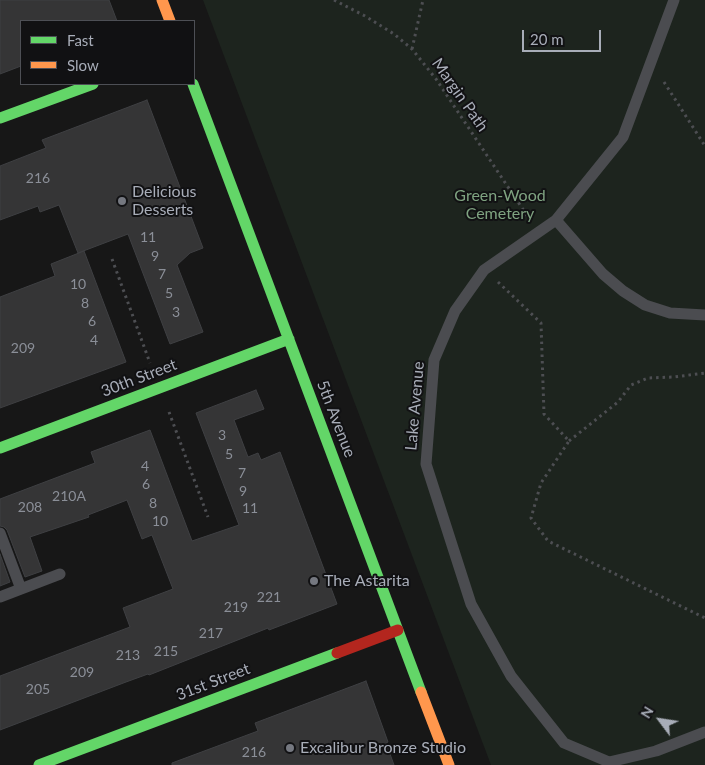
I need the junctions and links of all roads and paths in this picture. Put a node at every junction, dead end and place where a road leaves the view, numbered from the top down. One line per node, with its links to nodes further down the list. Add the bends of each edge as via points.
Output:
1 (162, 0): 5 (street)
2 (334, 0): 6 (path, Margin Path, via 372,20)
3 (424, 0): 6 (path)
4 (674, 0): 7 (lane, Lake Avenue)
5 (170, 20)
6 (412, 49): 13 (path, Margin Path, via 436,79)
7 (651, 62): 11 (path); 12 (lane, Lake Avenue, via 623,137)
8 (90, 85): 10 (street)
9 (193, 85): 17 (street, 5th Avenue)
10 (0, 118)
11 (705, 146)
12 (556, 220): 13 (lane, Lake Avenue); 16 (lane, via 603,274 630,296 645,305 670,312)
13 (538, 233): 15 (lane, Lake Avenue)
14 (112, 259): 18 (path)
15 (484, 270): 21 (path, via 540,323 544,414); 30 (lane, Lake Avenue, via 455,310 434,360 426,464 471,604 511,676 564,743 609,762 656,752)
16 (705, 315)
17 (289, 339): 22 (street, 30th Street); 29 (street, 5th Avenue)
18 (151, 366)
19 (705, 372): 21 (path, via 648,378 630,385 618,402)
20 (168, 409): 23 (path)
21 (569, 441): 28 (path, via 541,483 531,518 548,541)
22 (0, 448)
23 (208, 517)
24 (0, 533): 26 (lane)
25 (60, 574): 26 (lane)
26 (21, 589): 27 (lane)
27 (0, 597)
28 (705, 618)
29 (398, 630): 31 (street, 31st Street); 32 (street, 5th Avenue)
30 (705, 732)
31 (39, 765)
32 (449, 765)

